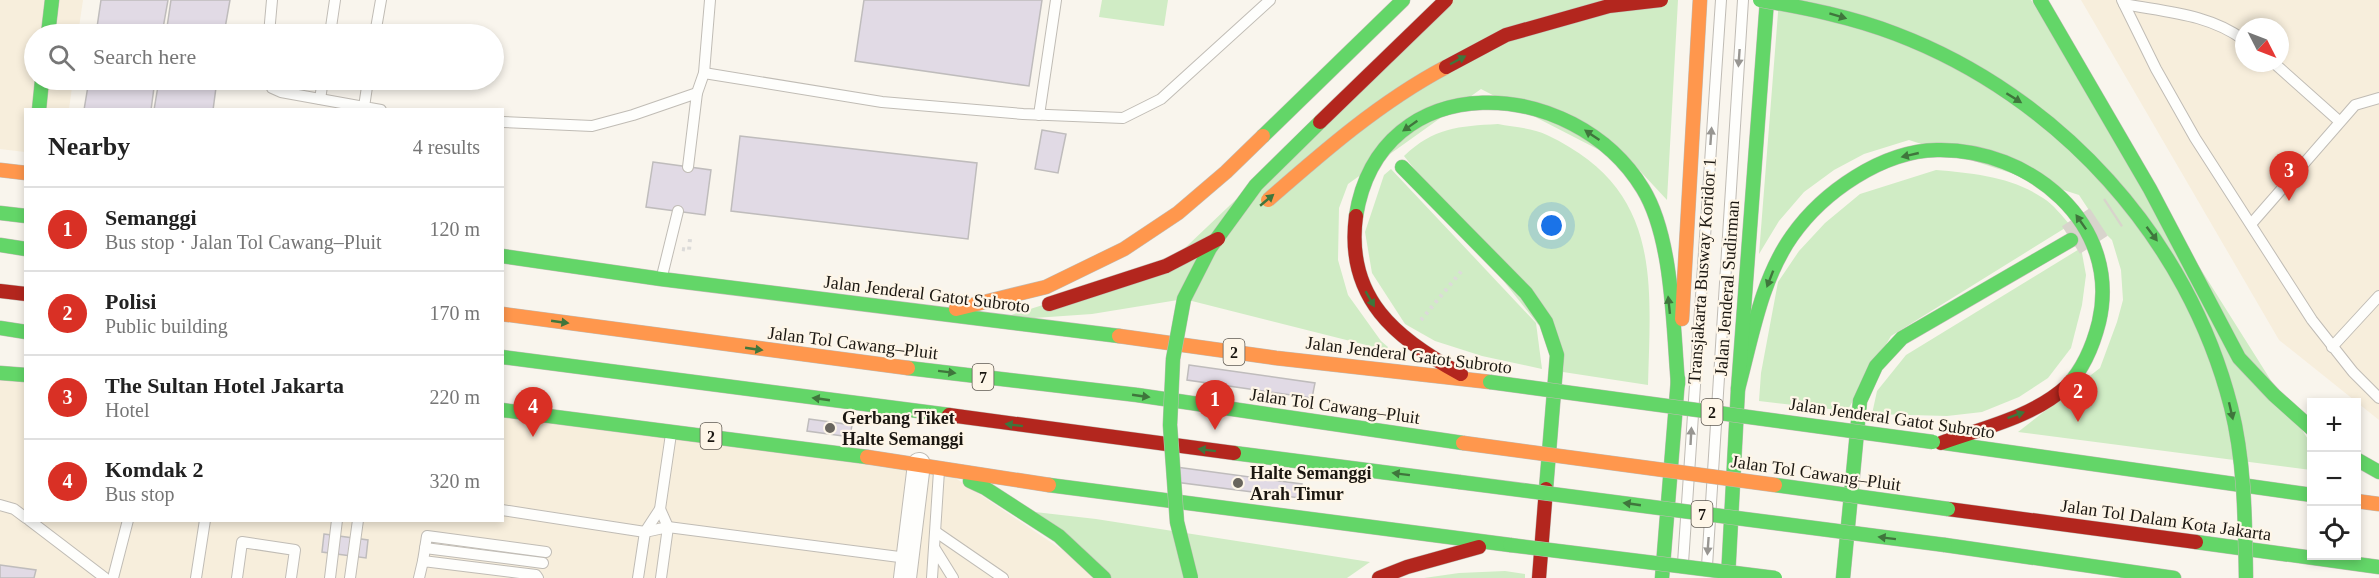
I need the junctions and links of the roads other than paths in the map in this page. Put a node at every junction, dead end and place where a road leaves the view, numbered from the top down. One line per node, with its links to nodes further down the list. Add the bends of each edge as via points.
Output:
1 (34, 0): 17 (main road)
2 (272, 0): 20 (lane)
3 (335, 0): 21 (lane)
4 (381, 0): 22 (lane)
5 (710, 0): 26 (lane)
6 (1056, 0): 38 (lane)
7 (1270, 0): 38 (lane, via 1161,99 1123,118)
8 (1403, 0): 24 (main road)
9 (1446, 0): 118 (main road, bridge, via 1256,185 1210,248 1184,299 1173,359 1170,425 1177,522)
10 (1661, 0): 61 (main road, one-way to 10, bridge, via 1166,266 1221,238 1353,127 1419,81 1506,35 1609,6)
11 (1700, 0): 70 (main road)
12 (1721, 0): 122 (lane, Transjakarta Busway Koridor 1, one-way to 12)
13 (1743, 0): 123 (lane, Transjakarta Busway Koridor 1, one-way to 123)
14 (1760, 0): 128 (main road, one-way to 128, bridge, via 1819,10 1896,34 1965,66 2035,111 2112,182 2162,247 2204,328 2231,407 2245,488)
15 (1767, 0): 71 (main road, Jalan Jenderal Sudirman)
16 (2040, 0): 45 (main road)
17 (52, 1): 19 (main road)
18 (2123, 2): 23 (lane, via 2205,19); 50 (lane, via 2195,138)
19 (49, 24)
20 (271, 24)
21 (331, 24)
22 (377, 24)
23 (2235, 33)
24 (1335, 65): 27 (main road, via 1329,79); 60 (main road, via 1226,172 1178,213 1124,249 1046,286)
25 (2284, 72): 39 (lane)
26 (704, 74): 32 (lane); 38 (lane, via 882,102)
27 (1332, 87)
28 (41, 90): 36 (main road)
29 (276, 90): 34 (lane)
30 (321, 90): 34 (lane)
31 (367, 90): 35 (lane)
32 (697, 93): 40 (lane, via 592,126); 41 (lane)
33 (2379, 98): 39 (lane, via 2355,105)
34 (320, 99): 35 (lane)
35 (364, 107): 37 (lane)
36 (39, 108)
37 (370, 108)
38 (1039, 114)
39 (2339, 121): 50 (lane)
40 (504, 122)
41 (688, 167)
42 (1402, 167): 120 (main road, via 1544,314 1557,355)
43 (0, 170): 44 (main road)
44 (24, 173)
45 (2150, 189): 47 (main road); 74 (main road, via 2238,358)
46 (678, 211): 55 (lane)
47 (2114, 212)
48 (0, 213): 49 (main road)
49 (24, 216)
50 (2252, 224): 64 (lane)
51 (2071, 240): 126 (main road, via 1902,338 1881,357 1860,401)
52 (0, 245): 53 (main road)
53 (24, 249)
54 (504, 255): 55 (main road, Jalan Jenderal Gatot Subroto / 2)
55 (661, 279): 60 (main road, Jalan Jenderal Gatot Subroto / 2)
56 (0, 291): 57 (main road)
57 (24, 294)
58 (2379, 296): 64 (lane)
59 (504, 314): 86 (main road, Jalan Tol Cawang–Pluit / 7, one-way to 86, bridge, via 1137,395)
60 (937, 314): 61 (main road, Jalan Jenderal Gatot Subroto / 2)
61 (992, 321): 69 (main road, Jalan Jenderal Gatot Subroto / 2)
62 (0, 328): 63 (main road)
63 (24, 332)
64 (2332, 346): 72 (lane)
65 (504, 357): 127 (main road, 7, one-way to 65, bridge)
66 (0, 368): 68 (lane)
67 (0, 373): 68 (main road)
68 (22, 375)
69 (1484, 382): 70 (main road, one-way to 69, via 1663,241 1649,199 1628,168 1574,123 1543,109 1500,102 1459,103 1427,114 1400,133 1379,154 1362,185 1354,227 1356,265 1369,298 1385,321 1439,362); 77 (main road, Jalan Jenderal Gatot Subroto / 2, bridge)
70 (1678, 384): 121 (main road)
71 (1738, 389): 77 (main road, one-way to 71, via 2028,411 2065,388 2090,354 2103,308 2097,255 2081,220 2054,192 2023,170 1991,157 1945,150 1910,154 1864,171 1829,196 1793,235 1770,275); 124 (main road, Jalan Jenderal Sudirman)
72 (2379, 398)
73 (504, 410): 75 (main road, 2)
74 (2307, 425)
75 (672, 430): 79 (main road, 2); 85 (lane)
76 (768, 430): 79 (main road)
77 (1937, 442): 81 (main road, Jalan Jenderal Gatot Subroto / 2)
78 (2361, 462): 80 (main road)
79 (920, 465): 96 (lane); 97 (main road, 2); 102 (street); 117 (main road, via 985,488 1059,536)
80 (2379, 472)
81 (2307, 494)
82 (2361, 502): 83 (main road)
83 (2379, 504)
84 (0, 505): 88 (lane)
85 (660, 509): 94 (lane); 95 (lane)
86 (1948, 509): 101 (main road, Jalan Tol Dalam Kota Jakarta / 7)
87 (504, 510): 95 (lane)
88 (24, 516)
89 (32, 522): 103 (lane)
90 (127, 522): 104 (lane)
91 (205, 522): 105 (lane)
92 (337, 522): 108 (lane)
93 (358, 522): 109 (lane)
94 (668, 527): 95 (lane); 102 (lane); 113 (lane)
95 (645, 532): 112 (lane)
96 (936, 532): 98 (lane); 116 (lane)
97 (1495, 543): 119 (main road); 125 (main road, 2, bridge)
98 (935, 548): 114 (lane); 115 (lane)
99 (545, 557): 100 (lane, via 427,536)
100 (423, 561): 110 (lane); 111 (lane)
101 (2379, 567)
102 (906, 568)
103 (105, 578)
104 (113, 578)
105 (196, 578)
106 (237, 578): 107 (lane, via 242,542 295,550)
107 (291, 578)
108 (330, 578)
109 (350, 578)
110 (419, 578)
111 (538, 578)
112 (638, 578)
113 (661, 578)
114 (932, 578)
115 (953, 578)
116 (1003, 578)
117 (1104, 578)
118 (1191, 578)
119 (1379, 578)
120 (1539, 578)
121 (1662, 578)
122 (1683, 578)
123 (1707, 578)
124 (1728, 578)
125 (1774, 578)
126 (1843, 578)
127 (2174, 578)
128 (2246, 578)

